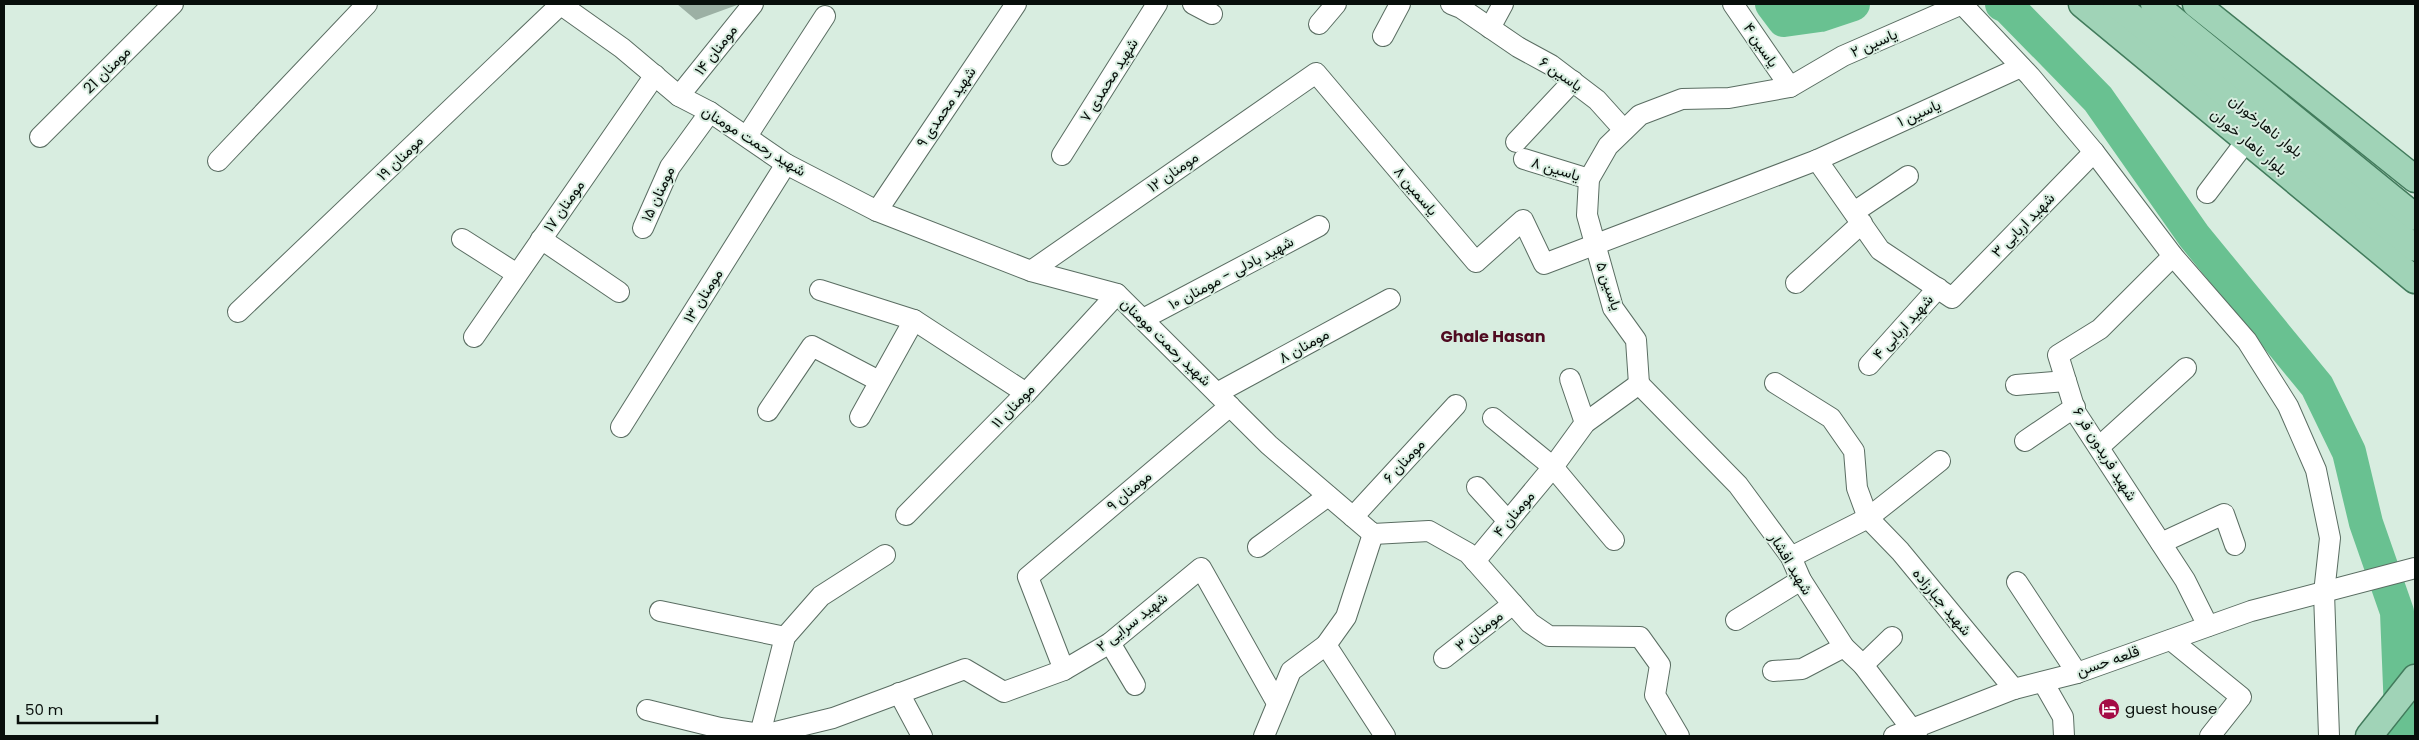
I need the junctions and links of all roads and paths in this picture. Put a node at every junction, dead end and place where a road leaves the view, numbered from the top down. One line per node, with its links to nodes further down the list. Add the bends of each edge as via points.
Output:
1 (174, 4): 32 (street, مومنان 21)
2 (367, 4): 36 (street)
3 (560, 4): 25 (street, شهید رحمت مومنان); 63 (street, مومنان ۱۹)
4 (752, 4): 28 (street, مومنان ۱۴)
5 (1016, 4): 43 (street, ۹ شهید محمدی)
6 (1156, 4): 35 (street, شهید محمدی ۷)
7 (1193, 4): 18 (street)
8 (1336, 4): 20 (street)
9 (1400, 4): 22 (street)
10 (1451, 4): 21 (street, یاسین ۶)
11 (1503, 4): 21 (street)
12 (1733, 4): 27 (street, یاسین ۴)
13 (1962, 4): 23 (street); 27 (street, یاسین ۲, via 1843,56)
14 (2082, 4): 33 (main road, بلوار ناهار خوران)
15 (2116, 4): 51 (main road, بلوار ناهارخوران)
16 (2154, 4): 44 (main road, بلوار ناهارخوران)
17 (2196, 4): 40 (main road)
18 (1212, 14)
19 (825, 16): 31 (street)
20 (1319, 24)
21 (1490, 28): 26 (street, یاسین ۶)
22 (1383, 36)
23 (2021, 66): 34 (street); 37 (street, یاسین ۱)
24 (1316, 73): 53 (street, یاسمین ۸, via 1476,262 1523,220); 54 (street, مومنان ۱۲)
25 (655, 75): 28 (street, شهید رحمت مومنان); 49 (street, مومنان ۱۷)
26 (1573, 82): 30 (street, یاسین ۶, via 1597,100); 41 (street, یاسین ۸, via 1520,150)
27 (1790, 87): 30 (street, via 1729,98 1682,99 1640,115)
28 (679, 96): 29 (street, شهید رحمت مومنان)
29 (710, 112): 31 (street, شهید رحمت مومنان); 47 (street, مومنان ۱۵, via 670,167)
30 (1624, 130): 41 (street, via 1608,146)
31 (747, 136): 38 (street, شهید رحمت مومنان)
32 (40, 137)
33 (2247, 140): 42 (street); 56 (main road, بلوار ناهار خوران)
34 (2094, 152): 52 (street); 60 (street, شهید اربابی ۳)
35 (1062, 155)
36 (218, 160)
37 (1817, 160): 45 (street); 50 (street, یاسین ۱)
38 (786, 164): 43 (street, شهید رحمت مومنان); 83 (street, مومنان ۱۳)
39 (1908, 176): 45 (street)
40 (2415, 177)
41 (1589, 179): 50 (street, یاسین ۵, via 1587,214)
42 (2207, 193)
43 (877, 211): 54 (street, شهید رحمت مومنان)
44 (2415, 217)
45 (1858, 218): 57 (street); 60 (street, via 1880,250)
46 (1319, 226): 64 (street, شهید بادلی - مومنان ۱۰)
47 (643, 228)
48 (462, 239): 55 (street)
49 (542, 239): 55 (street, مومنان ۱۷); 59 (street)
50 (1595, 244): 53 (street, یاسین ۱); 73 (street, یاسین ۵, via 1613,308 1636,340)
51 (2415, 248)
52 (2173, 256): 70 (street, شهید فریدون فر ۶, via 2100,329 2058,355); 105 (street, via 2247,341 2288,406 2316,470 2330,538)
53 (1544, 264)
54 (1031, 270): 61 (street, شهید رحمت مومنان)
55 (517, 274): 66 (street, مومنان ۱۷)
56 (2415, 280)
57 (1796, 283)
58 (820, 290): 65 (street)
59 (619, 292)
60 (1945, 293): 67 (street, شهید اربابی ۴)
61 (1117, 294): 64 (street, شهید رحمت مومنان); 75 (street, مومنان ۱۱)
62 (1390, 299): 76 (street, مومنان ۸)
63 (238, 312)
64 (1143, 319): 76 (street, شهید رحمت مومنان)
65 (914, 320): 71 (street); 75 (street)
66 (474, 337)
67 (1869, 365)
68 (2186, 368): 85 (street)
69 (1570, 379): 82 (street)
70 (2066, 381): 74 (street); 78 (street, شهید فریدون فر ۶)
71 (879, 382): 79 (street, via 812,346); 80 (street)
72 (1775, 383): 92 (street, via 1831,418 1854,451 1857,488)
73 (1639, 384): 82 (street, ۴ مومنان); 100 (street, شهید افشار, via 1738,485)
74 (2016, 385)
75 (1026, 393): 90 (street, مومنان ۱۱)
76 (1224, 399): 89 (street, شهید رحمت مومنان, via 1268,444); 118 (street, مومنان ۹, via 1028,577)
77 (1456, 405): 91 (street, مومنان ۶)
78 (2075, 407): 84 (street); 85 (street, شهید فریدون فر ۶)
79 (768, 412)
80 (860, 417)
81 (1493, 418): 87 (street)
82 (1586, 423): 87 (street, ۴ مومنان)
83 (620, 427)
84 (2025, 441)
85 (2099, 447): 96 (street, شهید فریدون فر ۶)
86 (1940, 461): 92 (street)
87 (1553, 467): 93 (street, ۴ مومنان); 95 (street)
88 (1477, 487): 93 (street)
89 (1328, 496): 91 (street, شهید رحمت مومنان); 98 (street)
90 (906, 515)
91 (1353, 517): 94 (street, شهید رحمت مومنان)
92 (1868, 518): 100 (street); 124 (street, شهید جبارزاده, via 1900,551)
93 (1508, 521): 101 (street, ۴ مومنان)
94 (1373, 534): 101 (street, via 1429,531 1468,553); 114 (street, via 1346,617)
95 (1614, 540)
96 (2161, 543): 97 (street, via 2224,514); 109 (street, شهید فریدون فر ۶, via 2185,580)
97 (2235, 546)
98 (1258, 547)
99 (885, 555): 110 (street, via 821,596)
100 (1791, 557): 103 (street, شهید افشار)
101 (1475, 561): 106 (street)
102 (2410, 569): 105 (street, قلعه حسن)
103 (1801, 580): 108 (street); 115 (street, شهید افشار)
104 (2017, 582): 120 (street)
105 (2324, 593): 109 (street, قلعه حسن); 136 (street)
106 (1514, 604): 116 (street, مومنان ۳); 133 (street, via 1549,636 1640,637 1660,665 1655,695)
107 (660, 611): 110 (street)
108 (1736, 620)
109 (2208, 626): 112 (street, قلعه حسن)
110 (785, 638): 129 (street)
111 (1892, 638): 117 (street)
112 (2171, 640): 120 (street, قلعه حسن); 135 (street, via 2241,697)
113 (1110, 643): 118 (street, شهید سرایی ۲); 123 (street); 126 (street, شهید سرایی ۲, via 1201,568)
114 (1326, 645): 126 (street, via 1290,671); 132 (street)
115 (1844, 647): 117 (street, شهید افشار); 119 (street, via 1802,669)
116 (1444, 658)
117 (1863, 665): 128 (street, شهید افشار)
118 (1064, 670): 125 (street, شهید سرایی ۲, via 1004,692 965,669)
119 (1773, 671)
120 (2077, 673): 122 (street, قلعه حسن)
121 (2415, 678): 137 (main road)
122 (2043, 682): 124 (street, قلعه حسن); 134 (street, via 2063,717)
123 (1135, 685)
124 (2014, 689): 128 (street, قلعه حسن)
125 (899, 693): 129 (street, شهید سرایی ۲, via 833,718); 130 (street)
126 (1277, 703): 131 (street)
127 (648, 710): 129 (street)
128 (1908, 734)
129 (760, 735)
130 (922, 736)
131 (1264, 736)
132 (1385, 736)
133 (1678, 736)
134 (2064, 736)
135 (2210, 736)
136 (2329, 736)
137 (2369, 736)

